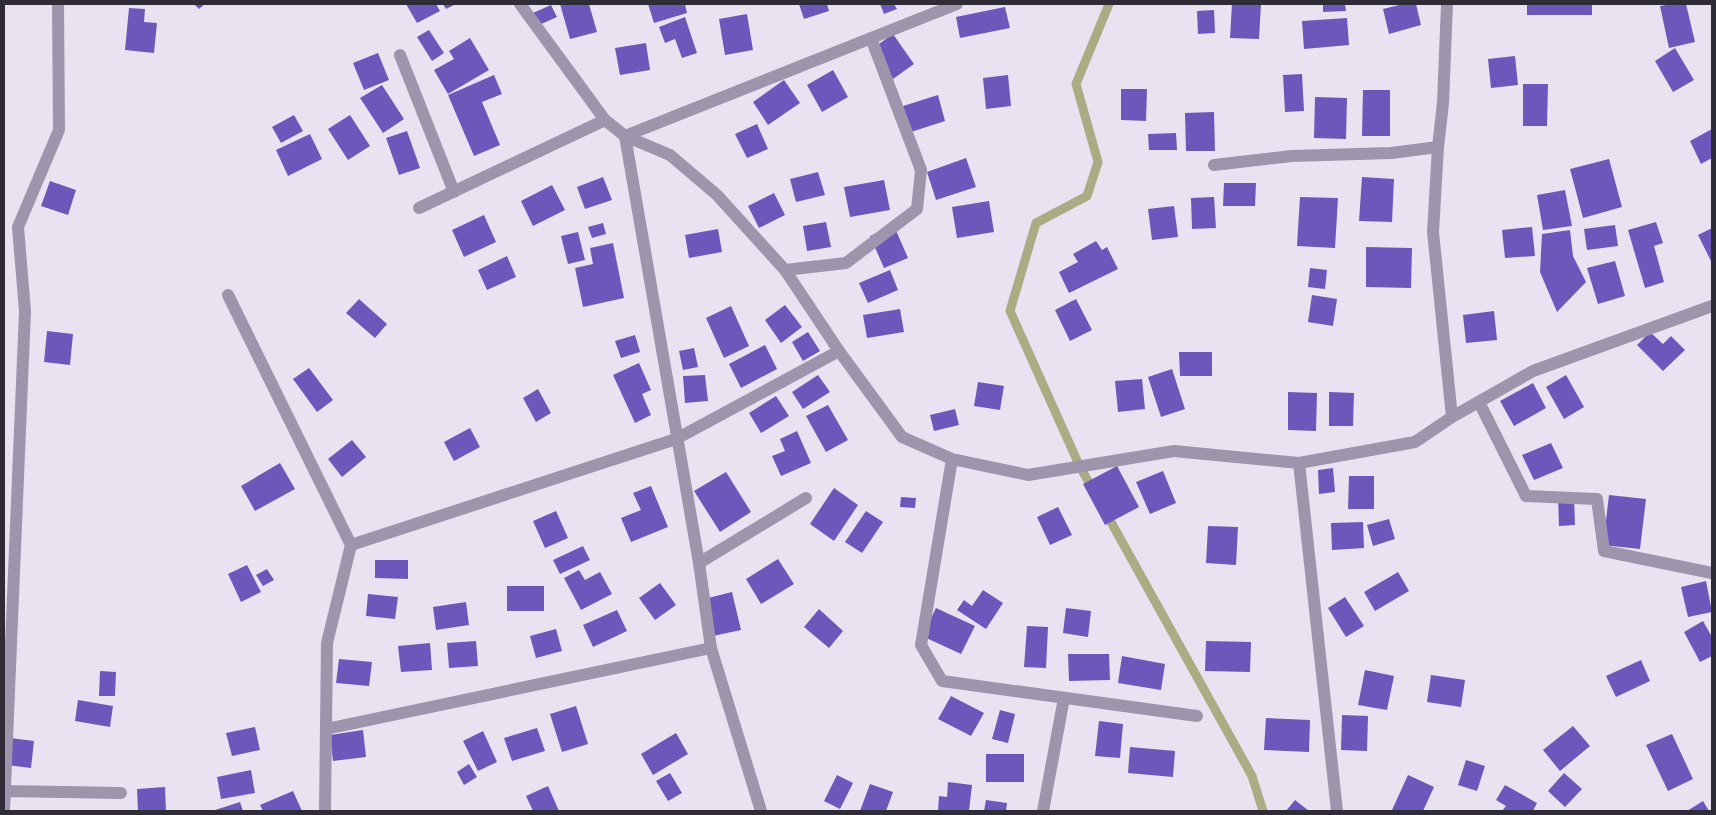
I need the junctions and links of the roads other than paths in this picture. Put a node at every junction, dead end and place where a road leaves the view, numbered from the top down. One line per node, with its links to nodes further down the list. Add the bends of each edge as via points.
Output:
1 (58, 4): 30 (street, via 58,130 18,227 25,312)
2 (520, 4): 7 (street)
3 (958, 4): 5 (street)
4 (1447, 4): 9 (street)
5 (871, 38): 8 (street); 13 (street, via 920,170 917,209 846,263)
6 (400, 55): 11 (street)
7 (605, 120): 8 (street); 11 (street)
8 (625, 136): 13 (street, via 670,155 717,195); 19 (street)
9 (1438, 147): 10 (street, via 1391,153 1292,156); 18 (street, via 1433,232)
10 (1214, 165)
11 (454, 192): 12 (street)
12 (419, 208)
13 (785, 270): 16 (street)
14 (228, 296): 23 (street)
15 (1712, 306): 17 (street, via 1533,371)
16 (838, 351): 19 (street); 20 (street, via 902,437)
17 (1479, 402): 18 (street); 25 (street, via 1526,496 1597,499 1604,551)
18 (1452, 417): 21 (street, via 1415,442)
19 (676, 439): 23 (street); 24 (street)
20 (952, 459): 21 (street, via 1028,475 1174,451); 27 (street, via 920,645 942,681)
21 (1299, 463): 36 (street)
22 (806, 498): 24 (street)
23 (351, 545): 29 (street, via 327,643)
24 (699, 563): 26 (street)
25 (1712, 573)
26 (711, 648): 29 (street); 34 (street)
27 (1064, 698): 28 (street); 35 (street)
28 (1197, 716)
29 (326, 729): 33 (street)
30 (5, 791): 31 (street); 32 (street)
31 (121, 792)
32 (4, 811)
33 (325, 811)
34 (761, 811)
35 (1043, 811)
36 (1337, 811)

